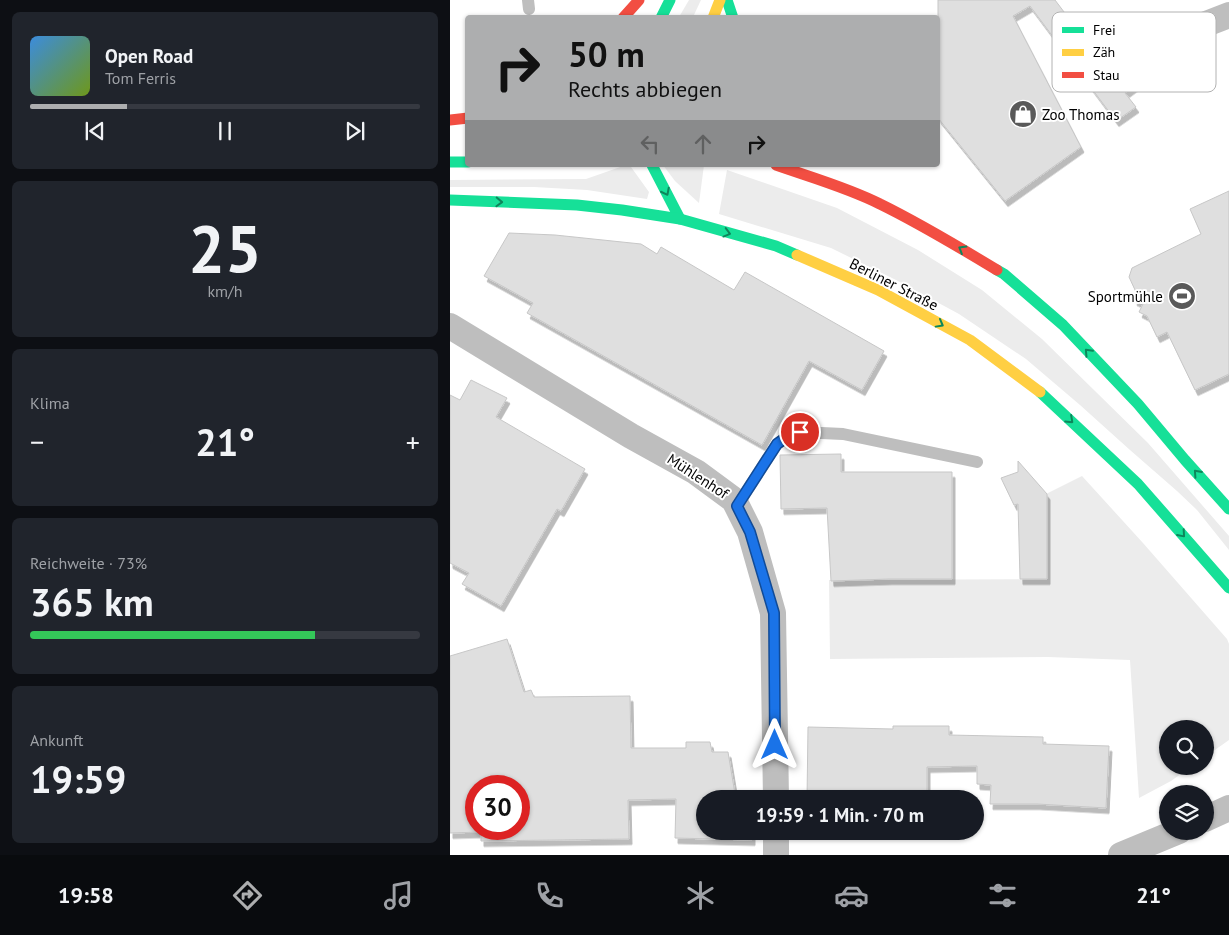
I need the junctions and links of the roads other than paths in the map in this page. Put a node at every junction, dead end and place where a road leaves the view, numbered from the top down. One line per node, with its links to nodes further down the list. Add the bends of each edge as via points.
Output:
1 (639, 0): 5 (main road)
2 (670, 0): 6 (main road)
3 (720, 0): 7 (main road)
4 (728, 0): 8 (main road)
5 (626, 15)
6 (662, 15)
7 (714, 15)
8 (731, 15)
9 (1229, 15): 10 (street)
10 (1216, 20)
11 (465, 118): 12 (main road)
12 (450, 120)
13 (450, 162): 14 (main road)
14 (465, 162)
15 (653, 167): 20 (main road, one-way to 20)
16 (782, 167): 18 (main road)
17 (836, 173): 18 (main road)
18 (841, 188): 24 (main road, one-way to 18, via 1138,404 1063,325 1004,274 879,203)
19 (450, 200): 20 (main road, Berliner Straße, one-way to 20, via 577,205)
20 (680, 219): 25 (main road, Berliner Straße, one-way to 25, via 776,246 878,290 970,340 1039,391 1138,484)
21 (450, 326): 23 (street, Mühlenhof, via 696,472 734,500)
22 (977, 462): 23 (lane, via 843,434 800,432 777,444)
23 (737, 506): 26 (street, Mühlenhof, via 750,532 774,613)
24 (1229, 509)
25 (1229, 588)
26 (776, 790)
27 (1229, 808): 28 (street)
28 (1214, 815)
29 (1159, 839): 32 (street)
30 (776, 840): 31 (street)
31 (776, 855)
32 (1121, 855)

